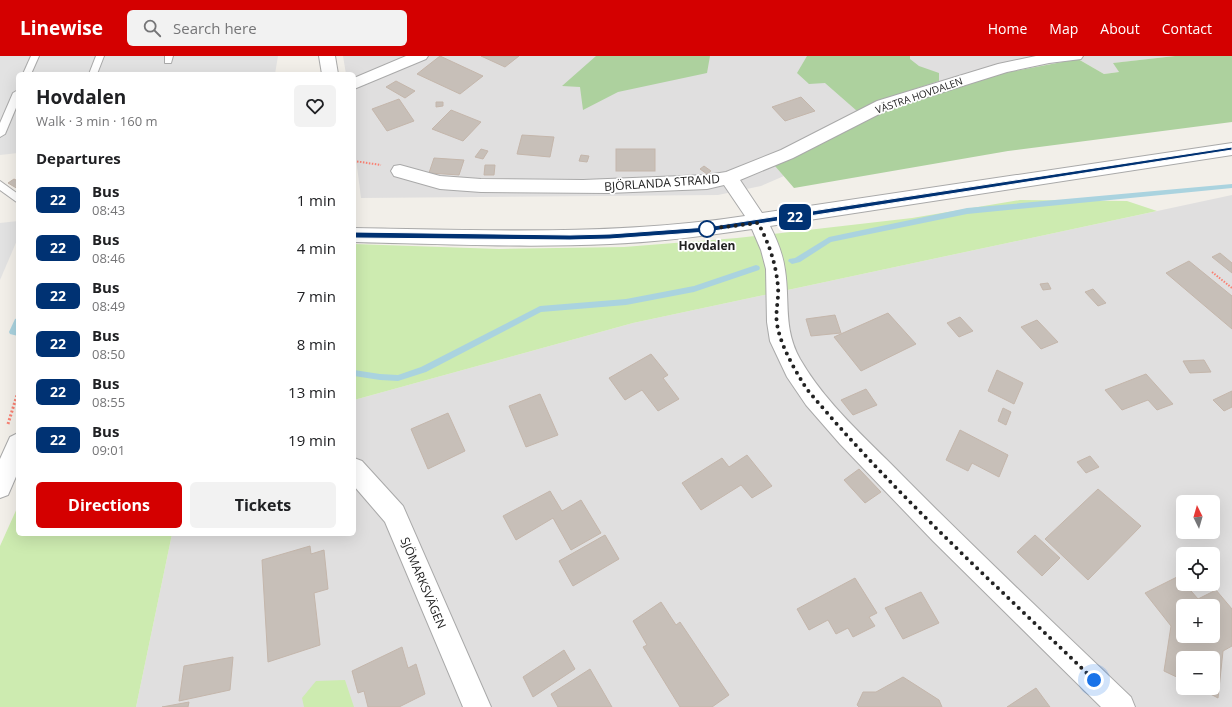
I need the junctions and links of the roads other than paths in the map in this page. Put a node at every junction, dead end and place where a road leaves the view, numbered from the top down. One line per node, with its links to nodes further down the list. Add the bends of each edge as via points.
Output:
1 (34, 56): 6 (lane)
2 (100, 56): 7 (lane)
3 (327, 56): 8 (street)
4 (420, 56): 9 (street)
5 (1075, 56): 14 (street, VÄSTRA HOVDALEN, via 1049,58 1004,68 883,105 787,154)
6 (28, 72)
7 (94, 72)
8 (330, 72)
9 (356, 83)
10 (16, 98): 11 (lane)
11 (0, 134)
12 (1232, 149): 17 (street)
13 (400, 171): 14 (street, BJÖRLANDA STRAND, via 429,181 573,188 707,182)
14 (729, 178): 17 (street, BJÖRLANDA STRAND)
15 (0, 186): 16 (lane)
16 (16, 198)
17 (758, 223): 18 (street, via 610,237); 23 (street, BJÖRLANDA STRAND, via 774,262 778,288 777,323 782,342 806,388 910,500)
18 (356, 235)
19 (12, 437): 21 (street)
20 (356, 471): 22 (street, SJÖMARKSVÄGEN, via 394,514)
21 (0, 486)
22 (477, 707)
23 (1121, 707)

